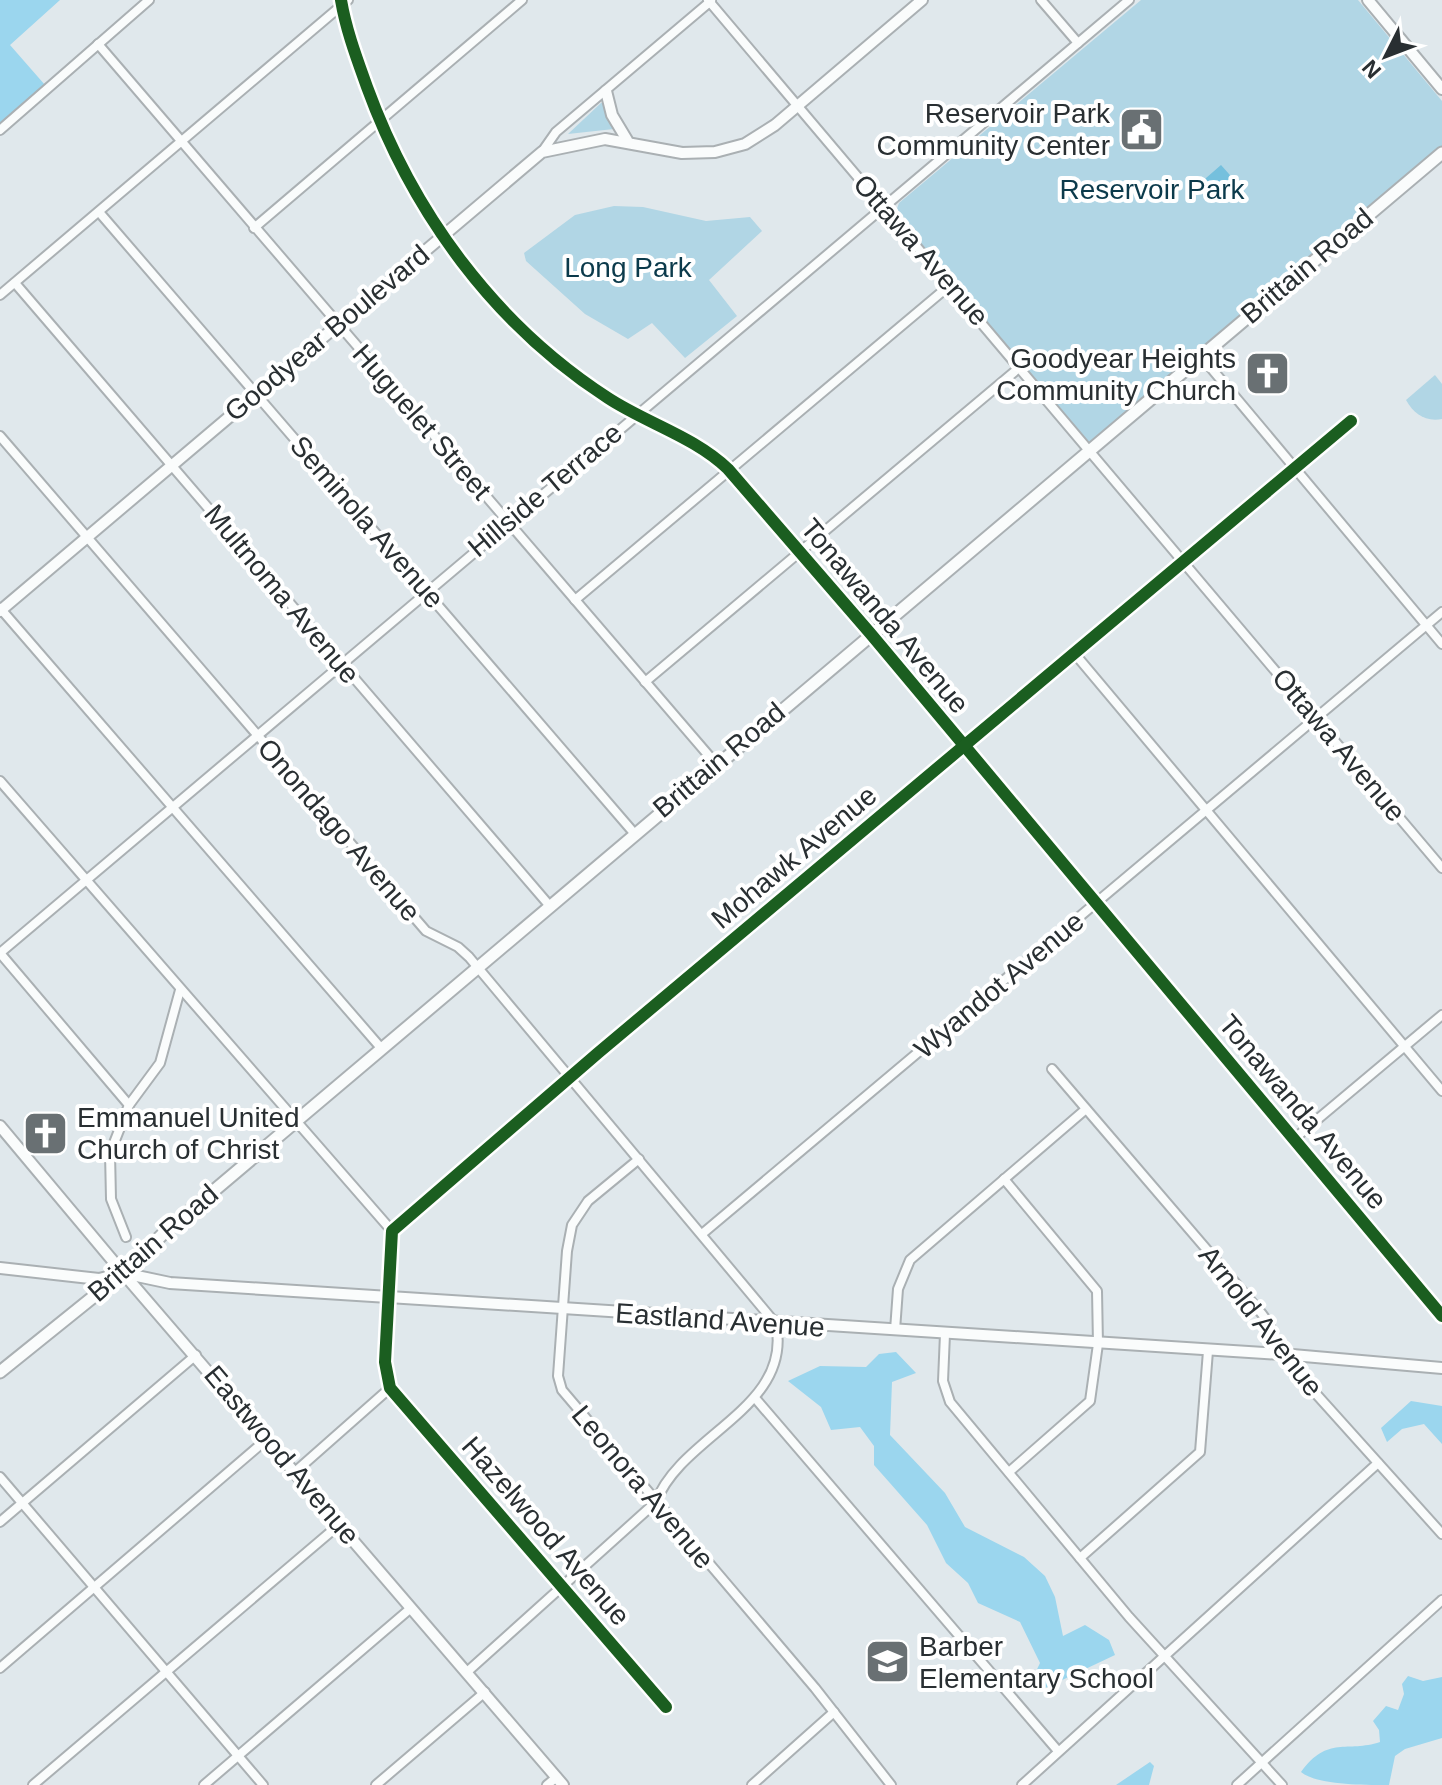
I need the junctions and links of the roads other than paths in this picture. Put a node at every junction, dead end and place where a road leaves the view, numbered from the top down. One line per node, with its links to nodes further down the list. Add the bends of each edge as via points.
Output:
1 (149, 0): 10 (street)
2 (522, 0): 14 (street)
3 (922, 0): 13 (street, Goodyear Boulevard)
4 (1041, 0): 9 (street)
5 (1129, 0): 9 (street, Hillside Terrace)
6 (1368, 0): 11 (street)
7 (710, 1): 12 (street); 13 (street, Ottawa Avenue)
8 (344, 2): 14 (street, Tonawanda Avenue); 17 (street)
9 (1078, 43): 20 (street, Hillside Terrace)
10 (98, 44): 15 (street); 17 (street, Huguelet Street)
11 (1442, 89)
12 (606, 91): 16 (street); 18 (street, via 556,132)
13 (798, 106): 16 (street, Goodyear Boulevard, via 764,134 715,152 673,152); 20 (street, Ottawa Avenue)
14 (378, 122): 22 (street); 23 (street, Tonawanda Avenue)
15 (0, 130)
16 (627, 140): 18 (street, Goodyear Boulevard, via 587,140)
17 (179, 142): 21 (street); 22 (street, Huguelet Street)
18 (542, 152): 23 (street, Goodyear Boulevard)
19 (1442, 153): 28 (main road, Brittain Road)
20 (884, 207): 25 (street, Ottawa Avenue); 31 (street, Hillside Terrace)
21 (99, 212): 24 (street); 30 (street, Seminola Avenue)
22 (254, 228): 27 (street, Huguelet Street)
23 (442, 236): 27 (street, Goodyear Boulevard); 31 (street, Tonawanda Avenue, via 518,325 577,376)
24 (15, 283): 26 (street); 35 (street, Multnoma Avenue)
25 (950, 285): 29 (street, Ottawa Avenue); 37 (street)
26 (0, 295)
27 (338, 325): 30 (street, Goodyear Boulevard); 38 (street, Huguelet Street)
28 (1201, 356): 34 (main road, Brittain Road); 36 (street)
29 (1020, 367): 34 (street, Ottawa Avenue); 40 (street)
30 (257, 394): 35 (street, Goodyear Boulevard); 42 (street, Seminola Avenue)
31 (635, 414): 37 (street, Tonawanda Avenue, via 715,456); 38 (street, Hillside Terrace)
32 (1351, 421): 36 (street, Mohawk Avenue)
33 (0, 436): 39 (street, Onondago Avenue)
34 (1091, 449): 41 (street, Ottawa Avenue); 47 (main road, Brittain Road)
35 (172, 466): 39 (street, Goodyear Boulevard); 50 (street, Multnoma Avenue)
36 (1294, 468): 41 (street, Mohawk Avenue); 46 (street)
37 (728, 469): 40 (street, Tonawanda Avenue); 43 (street)
38 (508, 522): 42 (street, Hillside Terrace); 43 (street, Huguelet Street)
39 (89, 538): 44 (street, Goodyear Boulevard); 53 (street, Onondago Avenue)
40 (800, 551): 47 (street, Tonawanda Avenue); 51 (street)
41 (1184, 561): 49 (street, Mohawk Avenue); 52 (street, Ottawa Avenue)
42 (427, 591): 50 (street, Hillside Terrace); 59 (street, Seminola Avenue)
43 (575, 600): 51 (street, Huguelet Street)
44 (1, 609): 57 (street)
45 (1442, 612): 46 (street, Wyandot Avenue)
46 (1427, 625): 48 (street); 52 (street, Wyandot Avenue)
47 (870, 633): 54 (street, Tonawanda Avenue); 55 (main road, Brittain Road)
48 (1442, 644)
49 (1075, 654): 54 (street, Mohawk Avenue); 58 (street)
50 (341, 664): 53 (street, Hillside Terrace); 63 (street, Multnoma Avenue)
51 (645, 682): 55 (street, Huguelet Street)
52 (1317, 719): 58 (street, Wyandot Avenue); 60 (street, Ottawa Avenue)
53 (257, 735): 57 (street, Hillside Terrace); 65 (street, Onondago Avenue, via 426,931 458,947)
54 (963, 745): 62 (street, Tonawanda Avenue); 71 (street, Mohawk Avenue)
55 (716, 764): 59 (main road, Brittain Road)
56 (0, 781): 61 (street)
57 (173, 807): 61 (street, Hillside Terrace); 69 (street)
58 (1207, 811): 62 (street, Wyandot Avenue); 68 (street)
59 (634, 833): 63 (main road, Brittain Road)
60 (1442, 868)
61 (86, 881): 64 (street, Hillside Terrace); 66 (street)
62 (1097, 903): 77 (street, Tonawanda Avenue); 81 (street, Wyandot Avenue)
63 (549, 905): 65 (main road, Brittain Road)
64 (0, 953): 73 (street)
65 (477, 967): 69 (main road, Brittain Road); 71 (street, Onondago Avenue)
66 (180, 990): 73 (street, via 160,1063); 75 (street)
67 (1442, 1015): 68 (street)
68 (1404, 1046): 72 (street); 77 (street)
69 (381, 1048): 75 (main road, Brittain Road)
70 (1052, 1069): 74 (street, Arnold Avenue)
71 (571, 1077): 78 (street, Onondago Avenue); 80 (street, Mohawk Avenue)
72 (1442, 1091)
73 (129, 1105): 82 (street, via 112,1143 108,1170 111,1199)
74 (1086, 1109): 79 (street); 93 (street, Arnold Avenue, via 1262,1314)
75 (296, 1120): 80 (street); 84 (main road, Brittain Road)
76 (0, 1126): 84 (street, Eastwood Avenue)
77 (1294, 1139): 87 (street, Tonawanda Avenue)
78 (639, 1159): 81 (street, Onondago Avenue); 86 (street, Leonora Avenue, via 588,1201 572,1225)
79 (1004, 1179): 89 (street, via 910,1260 900,1280); 91 (street, via 1094,1285 1100,1299)
80 (392, 1231): 85 (street)
81 (702, 1234): 88 (street, Onondago Avenue)
82 (126, 1237)
83 (0, 1268): 84 (street, Eastland Avenue, via 90,1279)
84 (123, 1273): 85 (street, Eastland Avenue, via 170,1283); 94 (street, Eastwood Avenue); 96 (main road, Brittain Road)
85 (387, 1296): 86 (street, Eastland Avenue); 97 (street, via 385,1375)
86 (563, 1309): 88 (street, Eastland Avenue); 104 (street, Leonora Avenue, via 558,1376 562,1390)
87 (1442, 1316)
88 (776, 1324): 89 (street, Eastland Avenue); 98 (street, via 778,1353)
89 (895, 1330): 90 (street, Eastland Avenue)
90 (945, 1334): 91 (street, Eastland Avenue); 102 (street, via 946,1396)
91 (1098, 1344): 92 (street, Eastland Avenue); 102 (street, via 1090,1401)
92 (1208, 1351): 93 (street, Eastland Avenue); 109 (street, via 1200,1452)
93 (1281, 1354): 95 (street, Eastland Avenue); 100 (street, Arnold Avenue)
94 (196, 1355): 99 (street, Eastwood Avenue); 105 (street)
95 (1442, 1368)
96 (0, 1372)
97 (390, 1388): 101 (street); 111 (street, Hazelwood Avenue)
98 (755, 1398): 104 (street, via 670,1474); 121 (street)
99 (267, 1439): 101 (street, Eastwood Avenue); 110 (street)
100 (1378, 1463): 108 (street, Arnold Avenue); 114 (street)
101 (296, 1471): 107 (street, Eastwood Avenue)
102 (1009, 1472): 109 (street)
103 (0, 1477): 105 (street)
104 (656, 1502): 111 (street); 120 (street, Leonora Avenue)
105 (22, 1503): 106 (street); 110 (street)
106 (0, 1522)
107 (340, 1524): 113 (street, Eastwood Avenue); 116 (street)
108 (1442, 1534)
109 (1080, 1558): 114 (street)
110 (94, 1586): 115 (street); 116 (street)
111 (563, 1586): 117 (street); 119 (street, Hazelwood Avenue)
112 (1442, 1600): 123 (street)
113 (411, 1608): 117 (street, Eastwood Avenue); 122 (street)
114 (1165, 1656): 121 (street); 123 (street)
115 (0, 1668)
116 (166, 1672): 122 (street); 125 (street)
117 (467, 1672): 118 (street, Eastwood Avenue)
118 (485, 1692): 124 (street, Eastwood Avenue); 128 (street)
119 (666, 1707)
120 (834, 1712): 129 (street); 130 (street, Leonora Avenue)
121 (1058, 1751): 131 (street)
122 (239, 1756): 126 (street); 127 (street)
123 (1262, 1763): 132 (street); 133 (street)
124 (556, 1782)
125 (33, 1785)
126 (204, 1785)
127 (263, 1785)
128 (376, 1785)
129 (752, 1785)
130 (891, 1785)
131 (1022, 1785)
132 (1237, 1785)
133 (1282, 1785)

